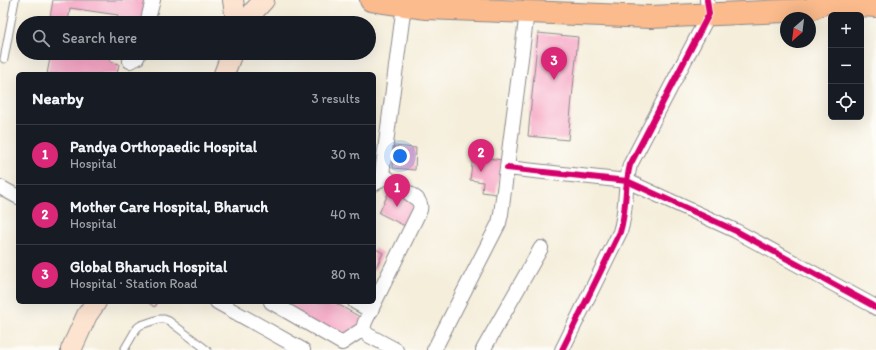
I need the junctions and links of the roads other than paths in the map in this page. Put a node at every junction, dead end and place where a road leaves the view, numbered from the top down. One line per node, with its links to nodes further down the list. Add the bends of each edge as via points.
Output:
1 (15, 0): 14 (lane)
2 (153, 0): 11 (street)
3 (233, 0): 12 (main road)
4 (264, 0): 13 (main road)
5 (371, 0): 7 (main road)
6 (823, 1): 8 (main road); 9 (main road, via 808,10)
7 (404, 5): 10 (main road); 18 (street)
8 (876, 6)
9 (708, 7): 10 (main road, via 650,17); 19 (street, via 630,165)
10 (527, 12): 17 (street)
11 (149, 16)
12 (235, 16)
13 (252, 16)
14 (4, 59)
15 (229, 60): 16 (main road)
16 (225, 72)
17 (507, 168): 19 (street); 37 (street, via 499,222)
18 (378, 179): 23 (street, via 417,199 421,206)
19 (627, 181): 29 (street, via 736,231); 39 (street, via 620,232)
20 (0, 188): 21 (street)
21 (16, 196)
22 (541, 248): 38 (street)
23 (376, 301)
24 (95, 304): 32 (main road)
25 (221, 304): 35 (street)
26 (275, 304): 31 (street, via 342,343)
27 (359, 304): 30 (street)
28 (374, 304): 30 (street)
29 (876, 308)
30 (371, 311): 31 (street)
31 (363, 330): 36 (street)
32 (71, 350)
33 (124, 350): 34 (lane, via 138,327 164,319)
34 (207, 350)
35 (303, 350)
36 (396, 350)
37 (434, 350)
38 (484, 350)
39 (562, 350)

